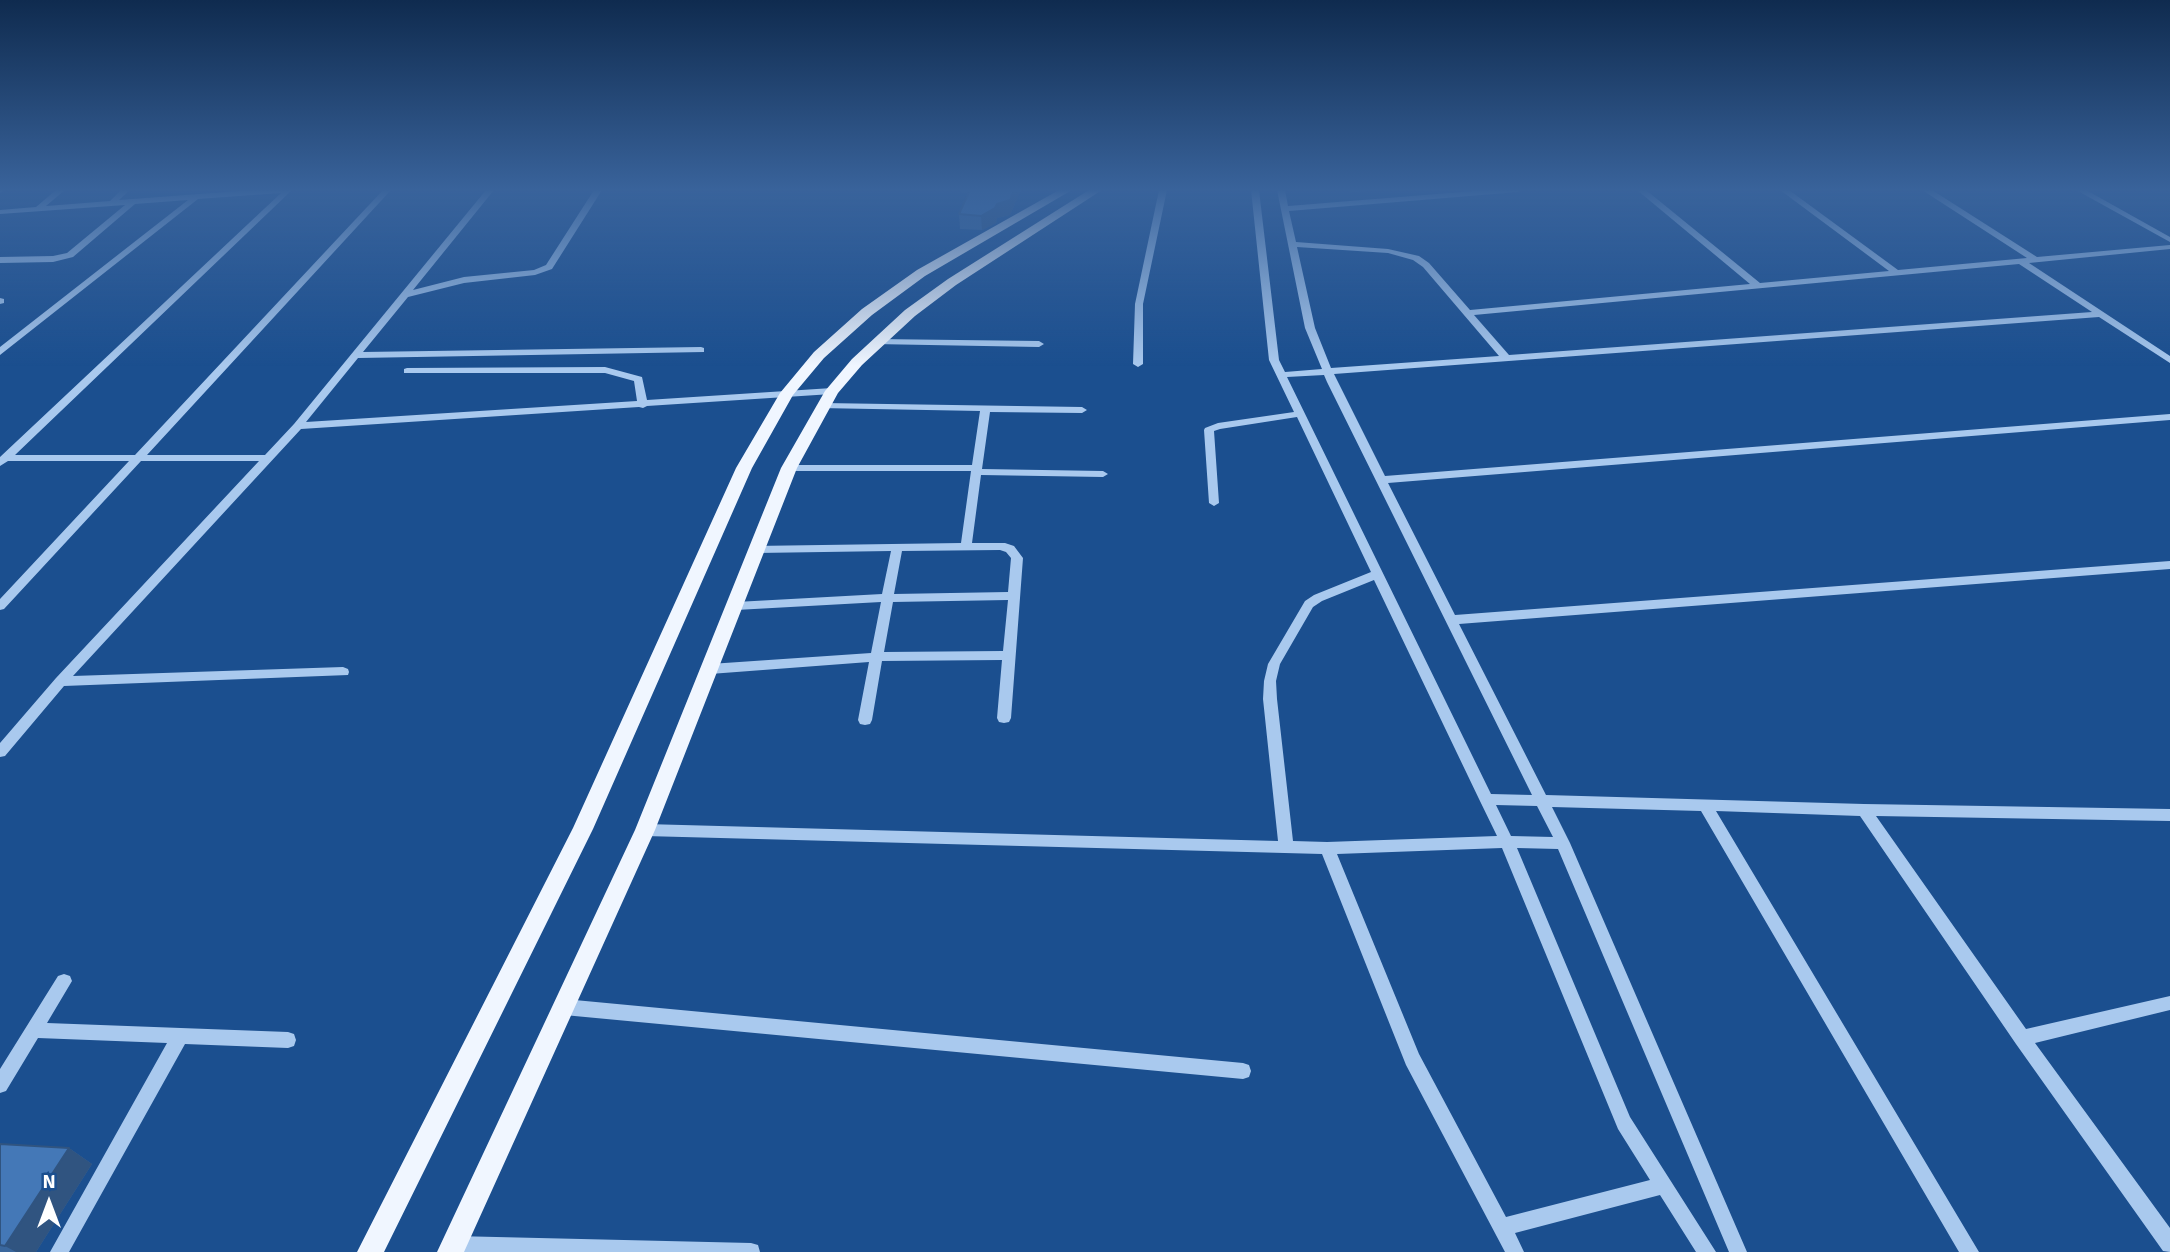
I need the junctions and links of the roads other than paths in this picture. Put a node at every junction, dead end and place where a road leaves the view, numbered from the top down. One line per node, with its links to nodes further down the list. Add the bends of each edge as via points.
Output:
1 (78, 248): 17 (street, via 53,259)
2 (131, 248): 28 (street)
3 (226, 248): 46 (street)
4 (333, 248): 44 (street)
5 (443, 248): 22 (street)
6 (562, 248): 22 (street, via 544,270 464,280)
7 (964, 248): 36 (main road, via 867,312 819,355)
8 (1004, 248): 25 (main road, via 951,282)
9 (1151, 248): 32 (street, via 1139,304)
10 (1262, 248): 35 (street, via 1274,360)
11 (1294, 248): 33 (street, via 1310,328)
12 (1353, 248): 23 (street, via 1416,258)
13 (1712, 248): 21 (street)
14 (1864, 248): 20 (street)
15 (2018, 248): 18 (street)
16 (2155, 248): 18 (street)
17 (0, 260)
18 (2036, 260): 19 (street)
19 (2021, 261): 20 (street); 24 (street)
20 (1897, 273): 21 (street)
21 (1758, 286): 23 (street)
22 (405, 295): 29 (street)
23 (1468, 313): 30 (street)
24 (2100, 314): 30 (street); 31 (street)
25 (877, 342): 26 (street); 37 (main road)
26 (1039, 344)
27 (701, 350): 29 (street)
28 (0, 352)
29 (356, 355): 43 (street)
30 (1506, 358): 33 (street)
31 (2170, 360)
32 (1138, 364)
33 (1327, 369): 35 (street); 50 (street)
34 (407, 371): 38 (street, via 605,370 639,379)
35 (1281, 375): 41 (street)
36 (787, 393): 37 (street); 38 (street); 94 (main road, via 744,468 583,829)
37 (827, 399): 39 (street); 47 (main road)
38 (643, 405): 43 (street)
39 (985, 408): 40 (street); 48 (street)
40 (1082, 410)
41 (1300, 414): 51 (street, via 1209,430); 56 (street)
42 (2170, 417): 50 (street)
43 (298, 426): 45 (street)
44 (138, 458): 45 (street); 46 (street); 59 (street)
45 (268, 458): 66 (street)
46 (3, 461)
47 (789, 468): 48 (street); 54 (main road)
48 (976, 470): 49 (street); 52 (street)
49 (1103, 474)
50 (1381, 480): 61 (street)
51 (1214, 503)
52 (966, 547): 53 (street); 57 (street, via 1001,546 1015,553)
53 (897, 548): 54 (street); 58 (street)
54 (757, 550): 60 (main road)
55 (2170, 565): 61 (street)
56 (1377, 574): 70 (street); 78 (street, via 1309,604 1274,664 1270,699)
57 (1013, 596): 58 (street); 62 (street)
58 (888, 597): 60 (street); 63 (street)
59 (0, 606)
60 (736, 606): 64 (main road)
61 (1451, 620): 71 (street)
62 (1009, 655): 63 (street); 67 (street)
63 (877, 657): 64 (street); 68 (street)
64 (710, 669): 75 (main road)
65 (343, 672): 66 (street)
66 (61, 681): 69 (street)
67 (1004, 718)
68 (864, 720)
69 (0, 752)
70 (1486, 799): 71 (street); 76 (street)
71 (1541, 801): 72 (street); 77 (street)
72 (1704, 806): 73 (street); 99 (street)
73 (1864, 810): 74 (street); 85 (street)
74 (2170, 815)
75 (645, 830): 78 (street); 82 (main road)
76 (1507, 842): 77 (street); 79 (street); 89 (street, via 1624,1124)
77 (1563, 843): 98 (street)
78 (1286, 845): 79 (street)
79 (1327, 848): 90 (street, via 1412,1059)
80 (64, 981): 83 (street)
81 (2170, 1003): 85 (street)
82 (564, 1007): 87 (street); 92 (main road)
83 (34, 1030): 84 (street); 88 (street)
84 (181, 1035): 86 (street); 93 (street)
85 (2022, 1038): 91 (street)
86 (288, 1040)
87 (1243, 1071)
88 (0, 1085)
89 (1664, 1185): 90 (street); 97 (street)
90 (1502, 1227): 96 (street)
91 (2170, 1244)
92 (452, 1248): 95 (street)
93 (59, 1252)
94 (370, 1252)
95 (751, 1252)
96 (1515, 1252)
97 (1707, 1252)
98 (1738, 1252)
99 (1970, 1252)

